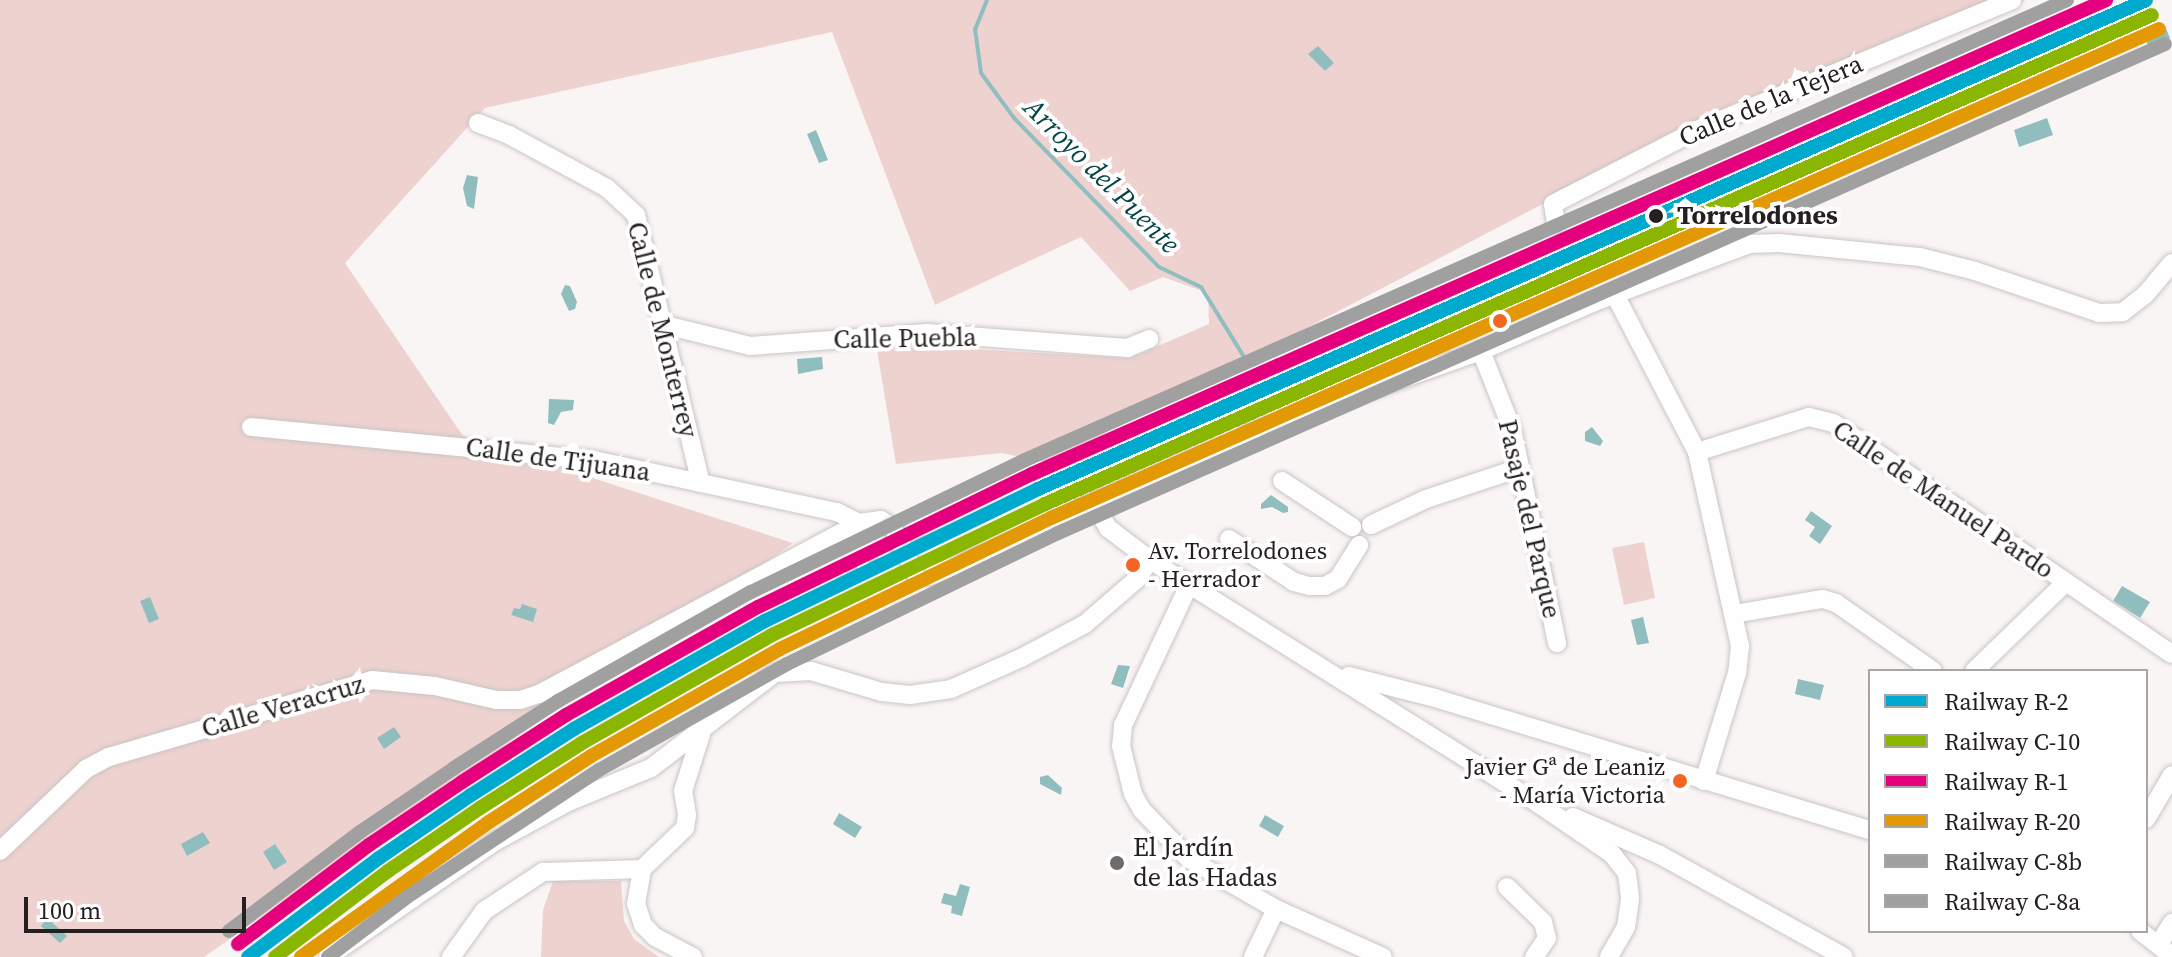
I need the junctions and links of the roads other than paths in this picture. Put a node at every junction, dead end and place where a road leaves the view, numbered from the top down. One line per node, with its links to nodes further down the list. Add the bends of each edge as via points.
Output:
1 (2012, 0): 3 (street, Calle de la Tejera, via 1697,130 1553,204)
2 (478, 123): 6 (street, Calle de Monterrey, via 607,188 636,215)
3 (1556, 223)
4 (2172, 263): 5 (street, via 2123,312 2099,313 1920,257 1779,243 1750,244)
5 (1615, 295): 8 (street); 10 (street)
6 (661, 324): 7 (street, Calle Puebla, via 750,346 927,333 1127,348); 13 (street, Calle de Monterrey)
7 (1149, 339)
8 (1481, 351): 11 (street, Pasaje del Parque, via 1512,429); 14 (street, via 1238,437)
9 (251, 427): 13 (street, Calle de Tijuana, via 594,460)
10 (1697, 452): 21 (street, Calle de Manuel Pardo, via 1820,418); 23 (street)
11 (1520, 468): 16 (street, via 1426,499); 24 (street, Pasaje del Parque)
12 (1282, 481): 17 (street)
13 (701, 483): 15 (street, Calle de Tijuana, via 837,512)
14 (1092, 502): 15 (street, bridge, via 1033,534 930,576 915,573 893,528 881,520); 20 (street, via 1108,528)
15 (859, 523): 37 (street, Calle Veracruz, via 520,700 372,680 109,757 86,769)
16 (1371, 525): 17 (street); 19 (street, via 1372,541)
17 (1352, 527): 19 (street, via 1351,538)
18 (1229, 539): 19 (street, via 1294,582 1309,586 1338,579)
19 (1359, 545)
20 (1150, 560): 22 (street); 31 (street, via 1137,579 1085,624 951,689 910,695 882,692 791,670 757,683)
21 (2065, 583): 25 (street, Calle de Manuel Pardo); 27 (street)
22 (1189, 585): 28 (street); 42 (street, via 1123,725 1125,767 1142,810 1189,859)
23 (1734, 614): 26 (street, via 1823,599); 33 (street, via 1740,659)
24 (1557, 643)
25 (2172, 654)
26 (1930, 669)
27 (1976, 669)
28 (1331, 672): 29 (street); 30 (street)
29 (1435, 698): 30 (street, via 1421,703); 33 (street)
30 (1415, 725): 35 (street)
31 (702, 731): 39 (street, via 683,791 685,828); 46 (street, via 651,768 566,803 494,842)
32 (2172, 775): 34 (street)
33 (1704, 781): 36 (street)
34 (2153, 792)
35 (1530, 798): 38 (street); 40 (street, via 1612,854)
36 (1868, 829)
37 (0, 851)
38 (1660, 855): 40 (street); 53 (street)
39 (642, 869): 47 (street, via 543,872 484,911); 48 (street, via 636,904 643,925)
40 (1627, 873): 52 (street, via 1626,927)
41 (1507, 887): 51 (street, via 1543,922 1547,938)
42 (1276, 909): 49 (street); 50 (street)
43 (2172, 923): 45 (street)
44 (2143, 933): 45 (street)
45 (2166, 950)
46 (328, 957)
47 (451, 957)
48 (693, 957)
49 (1253, 957)
50 (1383, 957)
51 (1534, 957)
52 (1609, 957)
53 (1844, 957)

